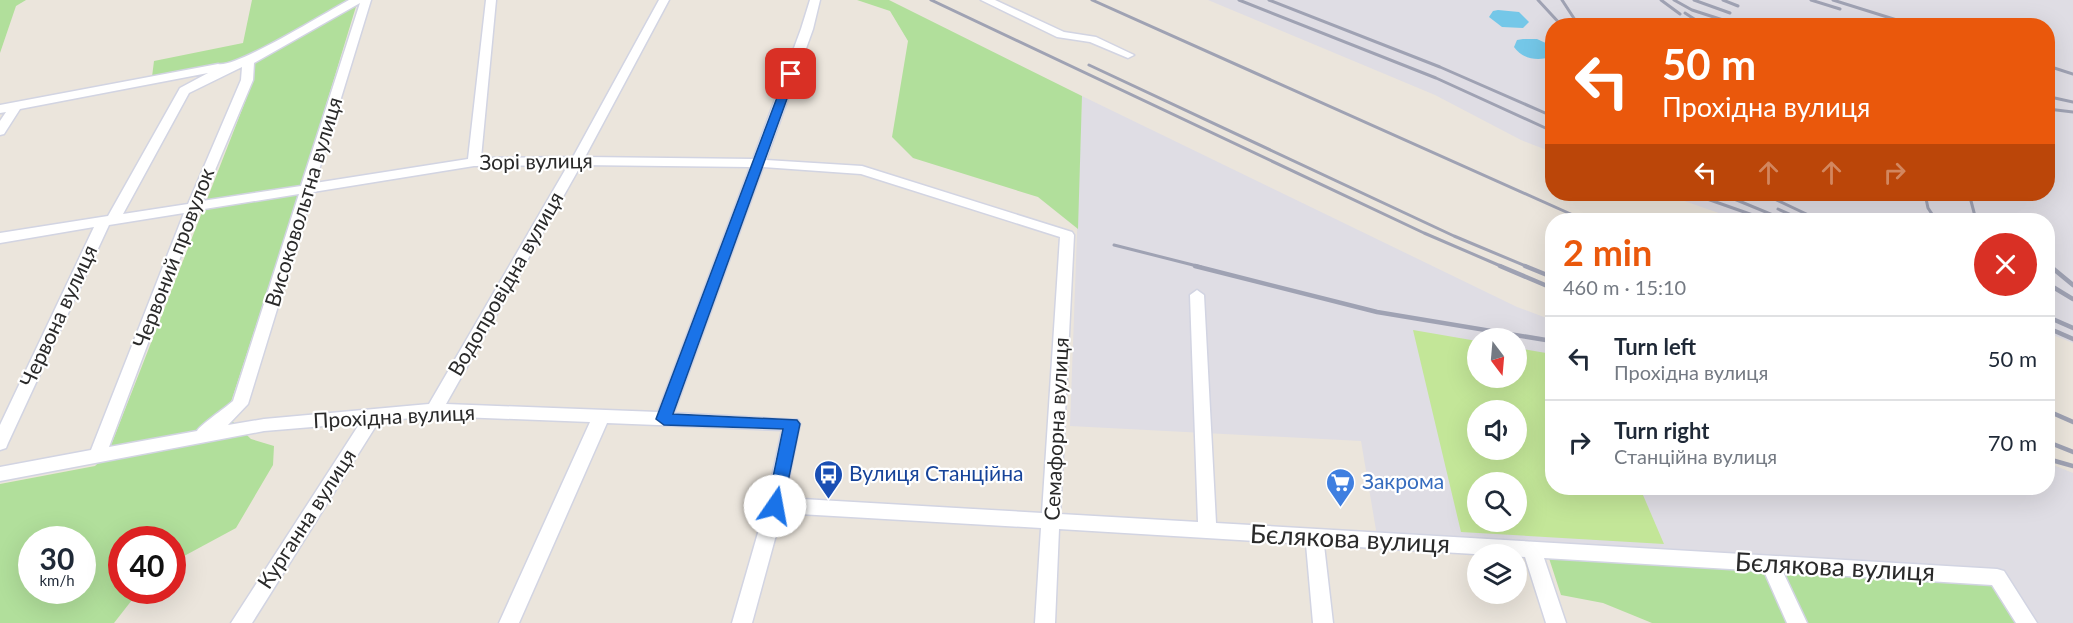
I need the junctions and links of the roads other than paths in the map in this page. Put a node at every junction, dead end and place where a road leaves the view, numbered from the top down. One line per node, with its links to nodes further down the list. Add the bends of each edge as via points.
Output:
1 (357, 0): 8 (street, Червона вулиця)
2 (366, 0): 16 (street, Високовольтна вулиця)
3 (491, 0): 14 (street)
4 (664, 0): 13 (street, Водопровідна вулиця)
5 (815, 0): 15 (street)
6 (986, 0): 7 (street, via 1061,35 1092,39)
7 (1128, 55)
8 (248, 61): 9 (street, Червона вулиця); 17 (street, Червоний провулок, via 247,80)
9 (229, 67): 10 (street); 18 (street, Червона вулиця, via 184,91)
10 (14, 108): 11 (street); 12 (street)
11 (0, 109)
12 (0, 131)
13 (577, 161): 14 (street, Зорі вулиця); 15 (street, Зорі вулиця); 23 (street, Водопровідна вулиця)
14 (474, 162): 16 (street, Зорі вулиця)
15 (758, 163): 19 (street, Зорі вулиця, via 862,170); 26 (street)
16 (309, 188): 17 (street, Зорі вулиця); 22 (street, Високовольтна вулиця)
17 (193, 207): 18 (street, Зорі вулиця); 30 (street, Червоний провулок)
18 (108, 220): 20 (street, Зорі вулиця); 29 (street, Червона вулиця)
19 (1067, 235): 33 (street, Семафорна вулиця)
20 (0, 238)
21 (1197, 295): 34 (street)
22 (240, 404): 27 (street, via 249,420); 28 (street, via 217,424)
23 (434, 410): 24 (street, Прохідна вулиця); 25 (street, Прохідна вулиця)
24 (374, 415): 27 (street, Прохідна вулиця); 38 (street, Курганна вулиця)
25 (601, 417): 26 (street, Прохідна вулиця); 39 (street)
26 (664, 419): 32 (street, Прохідна вулиця, via 792,424)
27 (264, 425): 28 (street, Прохідна вулиця)
28 (189, 438): 30 (street, Прохідна вулиця)
29 (0, 442)
30 (98, 455): 31 (street, Прохідна вулиця)
31 (0, 474)
32 (775, 506): 33 (street, Бєлякова вулиця); 40 (street)
33 (1052, 522): 34 (street, Бєлякова вулиця); 41 (street, Семафорна вулиця)
34 (1208, 531): 35 (street, Бєлякова вулиця)
35 (1314, 537): 36 (street, Бєлякова вулиця); 42 (street)
36 (1532, 549): 37 (street, Бєлякова вулиця); 43 (street)
37 (1769, 563): 44 (street); 45 (street, Бєлякова вулиця, via 1997,576)
38 (241, 623)
39 (509, 623)
40 (742, 623)
41 (1045, 623)
42 (1323, 623)
43 (1556, 623)
44 (1797, 623)
45 (2027, 623)

